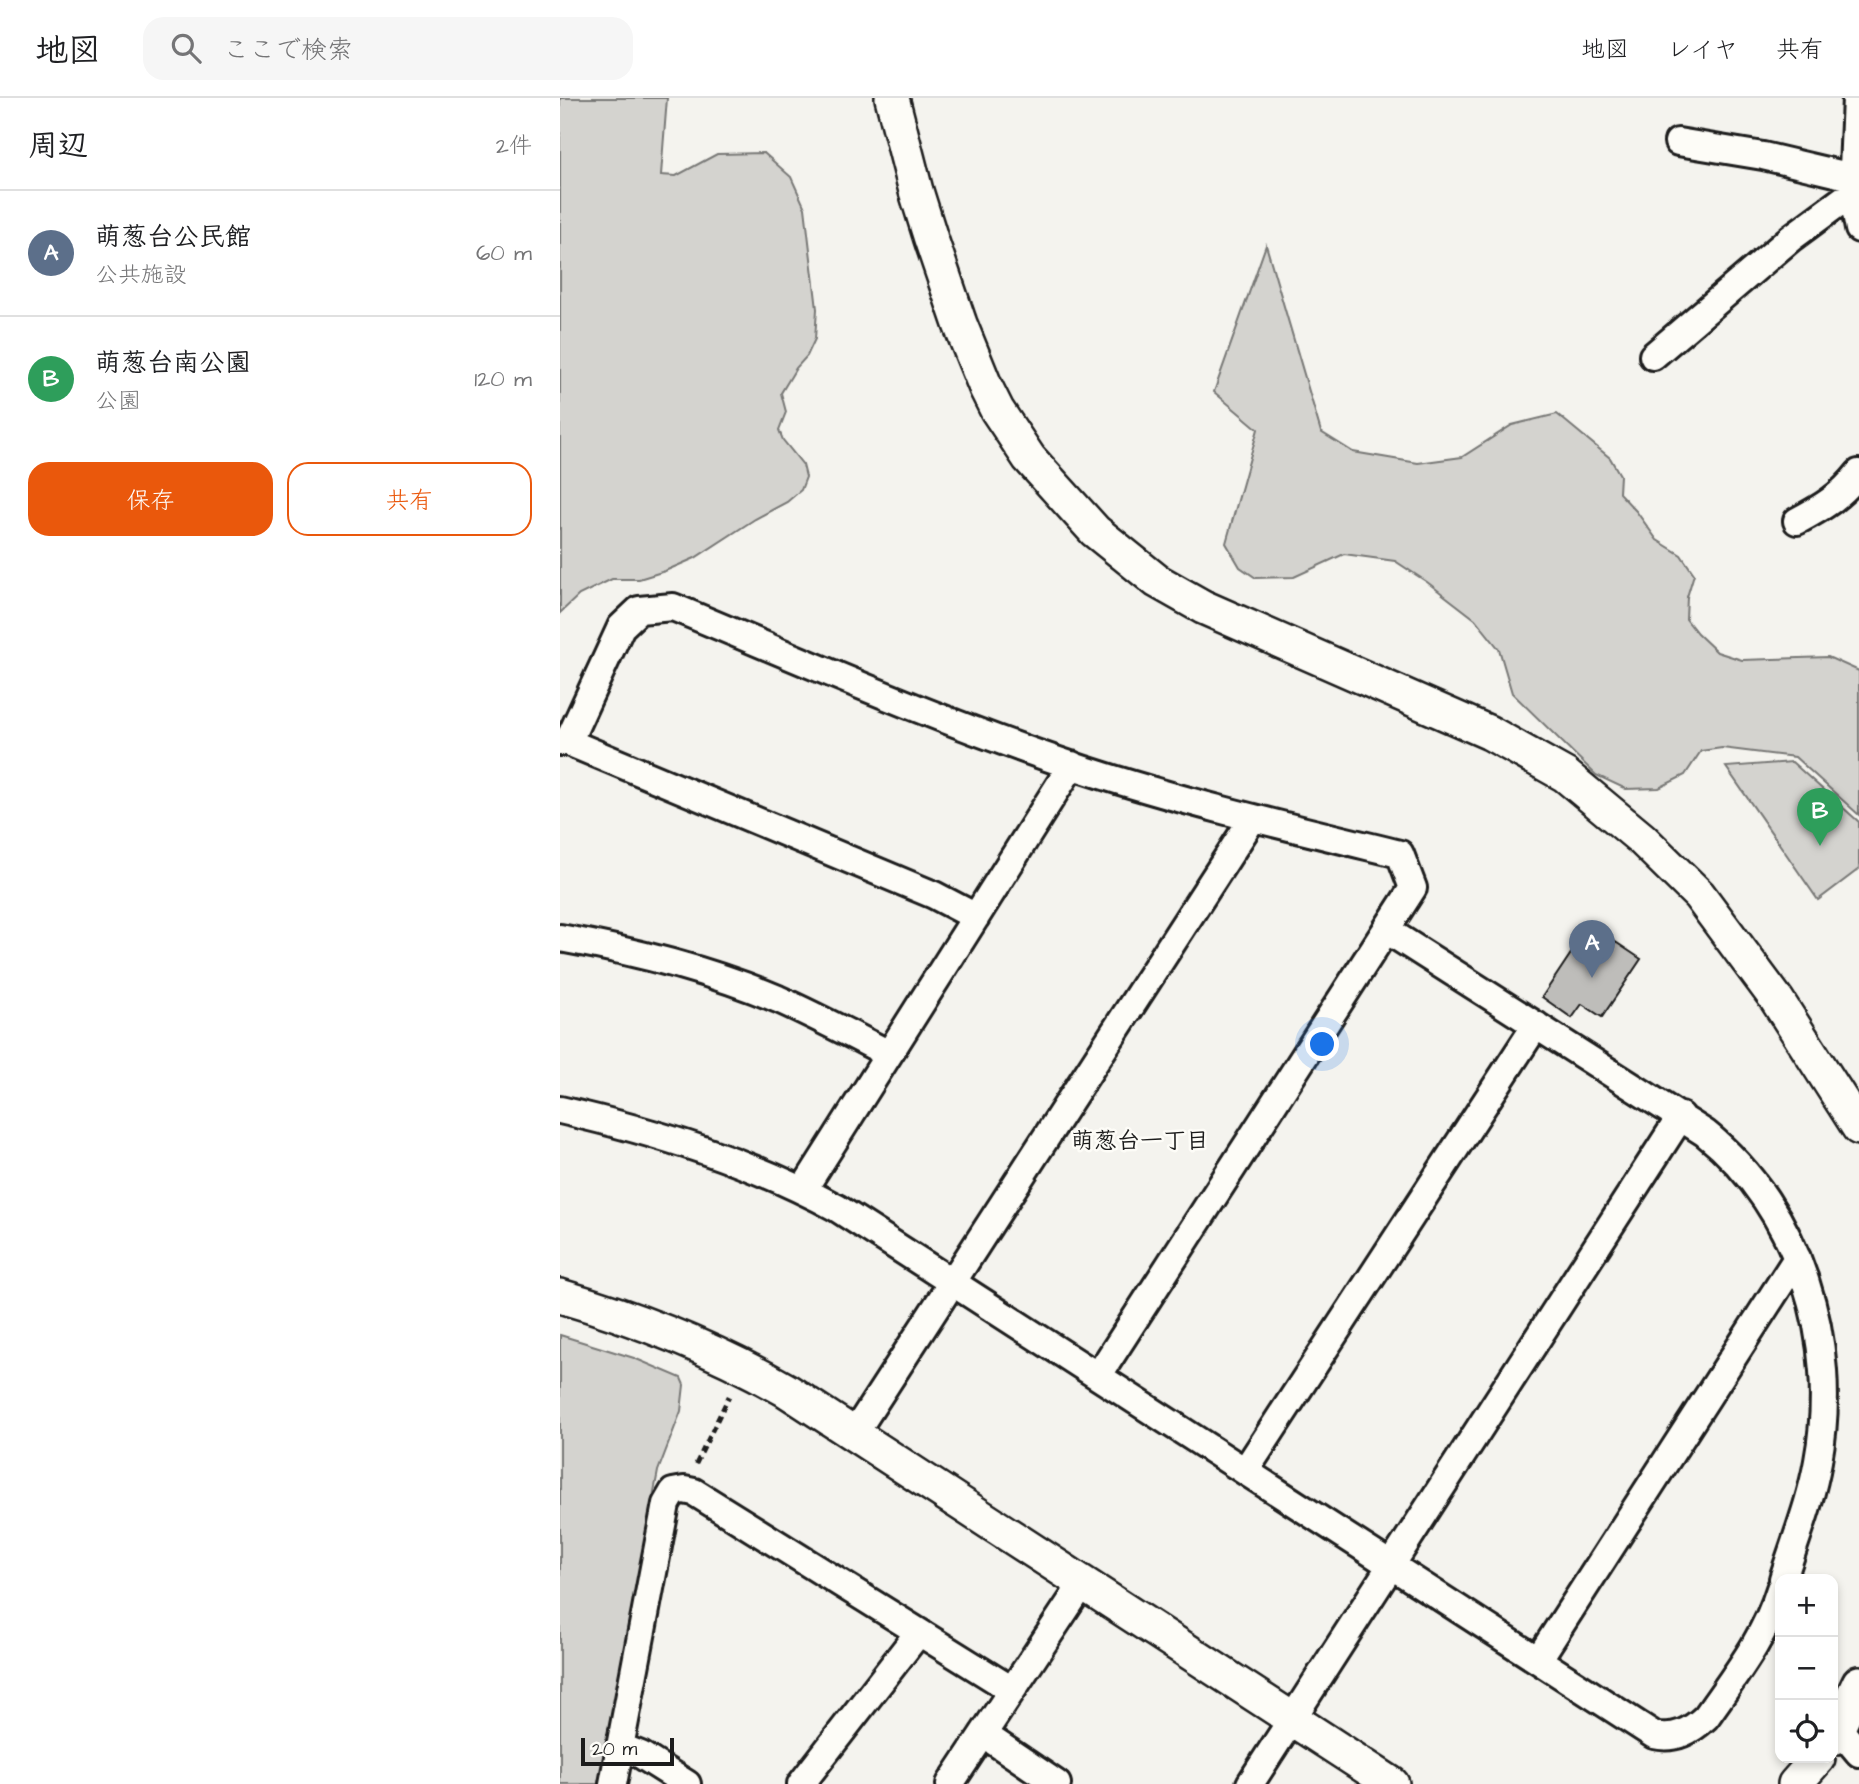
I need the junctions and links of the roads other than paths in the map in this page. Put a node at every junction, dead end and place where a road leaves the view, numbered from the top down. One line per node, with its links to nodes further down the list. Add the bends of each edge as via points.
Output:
1 (892, 98): 19 (street, via 923,215 986,387 1029,458 1095,531 1157,581 1203,607 1490,733 1565,775 1642,839 1699,895 1771,992)
2 (1856, 98): 4 (street)
3 (1678, 142): 4 (street, via 1777,159)
4 (1852, 185): 5 (street); 6 (street)
5 (1859, 229)
6 (1653, 356)
7 (1859, 473): 8 (street, via 1828,505)
8 (1797, 521)
9 (564, 742): 10 (street, via 621,627 639,610 673,607 895,699); 12 (street, via 934,895)
10 (1072, 765): 11 (street); 12 (street)
11 (1253, 818): 13 (street, via 1400,854 1413,888); 22 (street)
12 (976, 917): 16 (street)
13 (1388, 931): 15 (street); 24 (street)
14 (560, 938): 16 (street, via 630,953 775,998)
15 (1536, 1025): 18 (street); 26 (street)
16 (889, 1054): 20 (street)
17 (560, 1110): 20 (street, via 676,1140)
18 (1681, 1116): 21 (street, via 1738,1162 1777,1218); 27 (street)
19 (1859, 1128)
20 (803, 1190): 22 (street)
21 (1797, 1258): 28 (street, via 1823,1363 1822,1419 1815,1476); 32 (street)
22 (952, 1282): 24 (street); 25 (street)
23 (560, 1296): 25 (street, via 677,1336 745,1367)
24 (1098, 1376): 26 (street)
25 (853, 1434): 29 (street)
26 (1245, 1471): 27 (street)
27 (1391, 1565): 32 (street); 35 (street)
28 (1785, 1574)
29 (1083, 1583): 34 (street); 35 (street)
30 (1775, 1606): 32 (street, via 1760,1640 1706,1717 1673,1737 1654,1735)
31 (919, 1632): 34 (street); 38 (street, via 694,1492 673,1492 666,1503); 42 (street)
32 (1538, 1660)
33 (1859, 1683): 37 (street)
34 (1012, 1690): 36 (street)
35 (1292, 1719): 45 (street); 46 (street)
36 (983, 1734): 43 (street); 44 (street)
37 (1844, 1740)
38 (621, 1747): 40 (street); 41 (street)
39 (1814, 1763): 47 (street)
40 (613, 1784)
41 (687, 1784)
42 (802, 1784)
43 (950, 1784)
44 (1058, 1784)
45 (1250, 1784)
46 (1392, 1784)
47 (1795, 1784)

